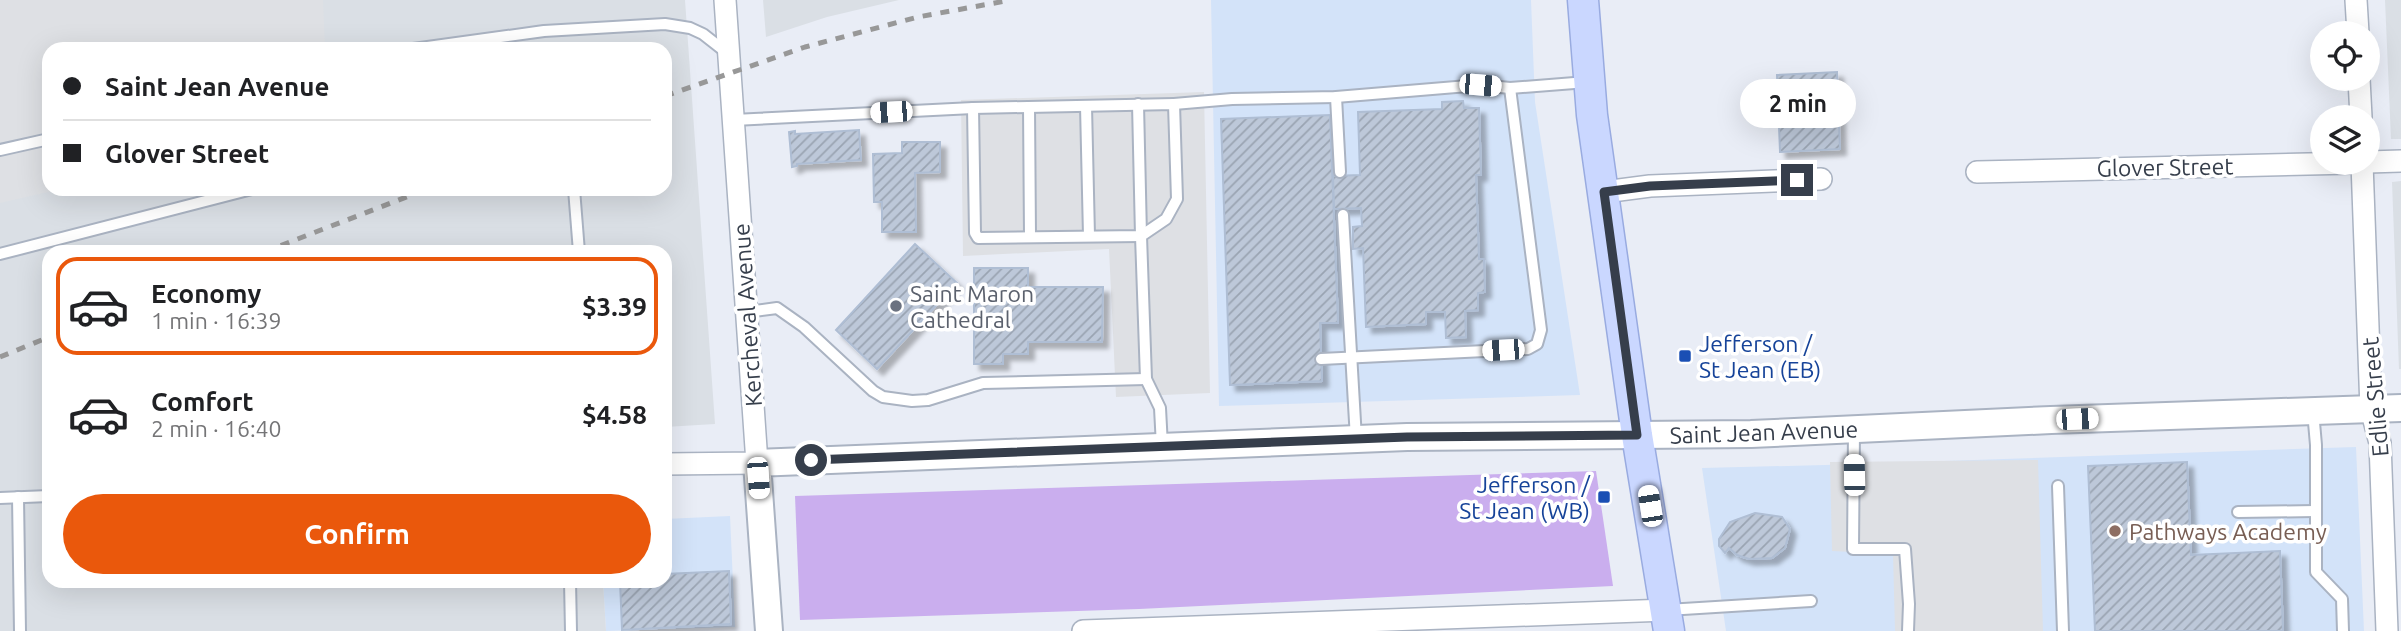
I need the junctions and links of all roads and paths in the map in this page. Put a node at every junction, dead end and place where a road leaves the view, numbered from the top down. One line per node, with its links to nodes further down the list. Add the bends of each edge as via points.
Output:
1 (725, 0): 6 (street, Kercheval Avenue)
2 (1583, 0): 7 (main road)
3 (2356, 0): 4 (street)
4 (2357, 21)
5 (464, 42): 6 (lane, via 544,31 665,24 703,34)
6 (729, 54): 15 (street, Kercheval Avenue)
7 (1589, 82): 8 (lane); 25 (main road)
8 (1510, 88): 9 (lane, via 1480,85); 35 (lane, via 1541,330 1537,344 1528,349)
9 (1336, 97): 11 (lane); 21 (lane)
10 (1138, 104): 11 (lane); 12 (lane); 31 (lane)
11 (1174, 104): 31 (lane, via 1177,200 1166,219)
12 (1086, 106): 13 (lane); 30 (lane)
13 (1029, 107): 14 (lane); 29 (lane)
14 (973, 108): 15 (lane); 29 (lane, via 975,233 984,239)
15 (734, 120): 34 (street, Kercheval Avenue)
16 (42, 141): 17 (lane)
17 (0, 150)
18 (2401, 161): 19 (street)
19 (2380, 162)
20 (2310, 164): 22 (street, Glover Street)
21 (1340, 172)
22 (1977, 172)
23 (2362, 175): 39 (street, Edlie Street)
24 (1821, 179): 25 (street)
25 (1604, 192): 42 (main road)
26 (225, 196): 33 (lane)
27 (575, 196): 32 (lane)
28 (1343, 215): 35 (lane)
29 (1030, 236): 30 (lane)
30 (1089, 236): 31 (lane)
31 (1141, 236): 37 (lane)
32 (579, 245)
33 (0, 254)
34 (747, 312): 37 (lane, via 777,308 873,391 896,401 928,400 983,383); 45 (street, Kercheval Avenue)
35 (1352, 358): 36 (lane); 43 (lane)
36 (1321, 359)
37 (1146, 379): 44 (lane, via 1160,408)
38 (2401, 408): 39 (street, Saint Jean Avenue)
39 (2371, 409): 40 (street, Saint Jean Avenue); 63 (street, Edlie Street, via 2380,443)
40 (2313, 411): 41 (street, Saint Jean Avenue); 51 (lane)
41 (1853, 429): 42 (street, Saint Jean Avenue); 60 (lane, via 1853,549 1905,549)
42 (1637, 435): 43 (street, Saint Jean Avenue); 55 (main road)
43 (1356, 439): 44 (street, Saint Jean Avenue)
44 (1162, 446): 45 (street, Saint Jean Avenue)
45 (757, 463): 46 (street, Saint Jean Avenue); 58 (street, Kercheval Avenue)
46 (672, 464)
47 (2058, 486): 61 (lane)
48 (42, 496): 49 (lane)
49 (18, 497): 50 (lane); 56 (lane)
50 (0, 498)
51 (2315, 511): 52 (lane); 62 (lane, via 2316,572 2342,599)
52 (2238, 513)
53 (570, 588): 57 (lane)
54 (1811, 601): 55 (lane)
55 (1668, 621): 59 (street, via 1537,619)
56 (20, 631)
57 (571, 631)
58 (769, 631)
59 (1083, 631)
60 (1908, 631)
61 (2063, 631)
62 (2343, 631)
63 (2387, 631)

